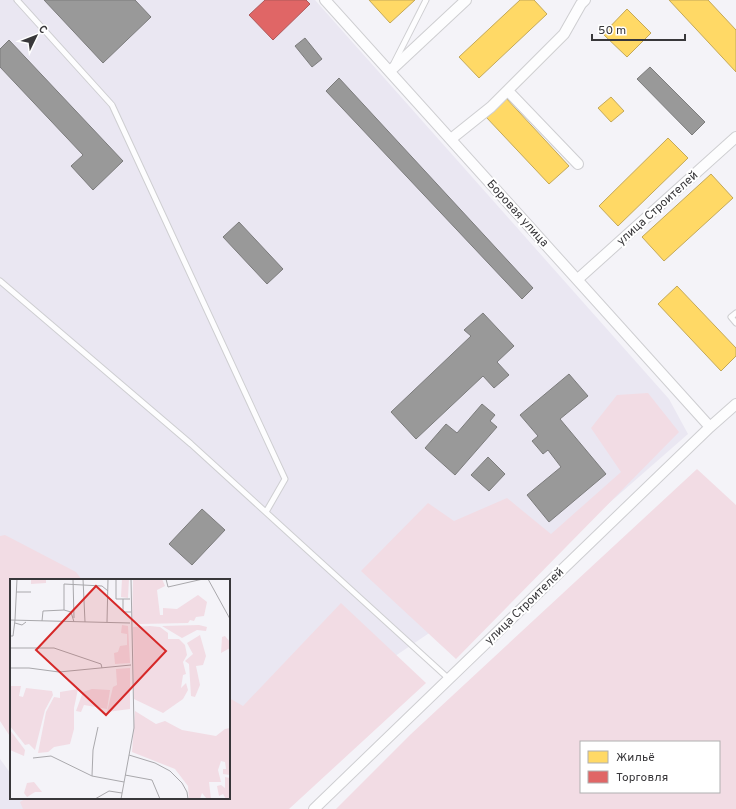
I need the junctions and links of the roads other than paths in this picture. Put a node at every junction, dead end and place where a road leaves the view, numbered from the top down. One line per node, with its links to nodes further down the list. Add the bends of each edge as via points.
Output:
1 (17, 0): 17 (lane, via 112,105 285,480)
2 (325, 0): 6 (street, Боровая улица)
3 (426, 0): 6 (lane)
4 (466, 0): 6 (street)
5 (585, 0): 7 (street, via 564,34)
6 (390, 71): 9 (street, Боровая улица)
7 (508, 91): 9 (street); 10 (street)
8 (736, 137): 11 (street, улица Строителей)
9 (451, 139): 11 (street, Боровая улица)
10 (578, 164)
11 (578, 279): 16 (street, Боровая улица)
12 (0, 281): 17 (lane, via 191,444)
13 (736, 313): 14 (lane, via 731,317)
14 (736, 323)
15 (736, 404): 16 (street, улица Строителей)
16 (710, 427): 18 (street, улица Строителей)
17 (266, 512): 18 (lane)
18 (449, 679): 19 (street, улица Строителей)
19 (314, 809)

